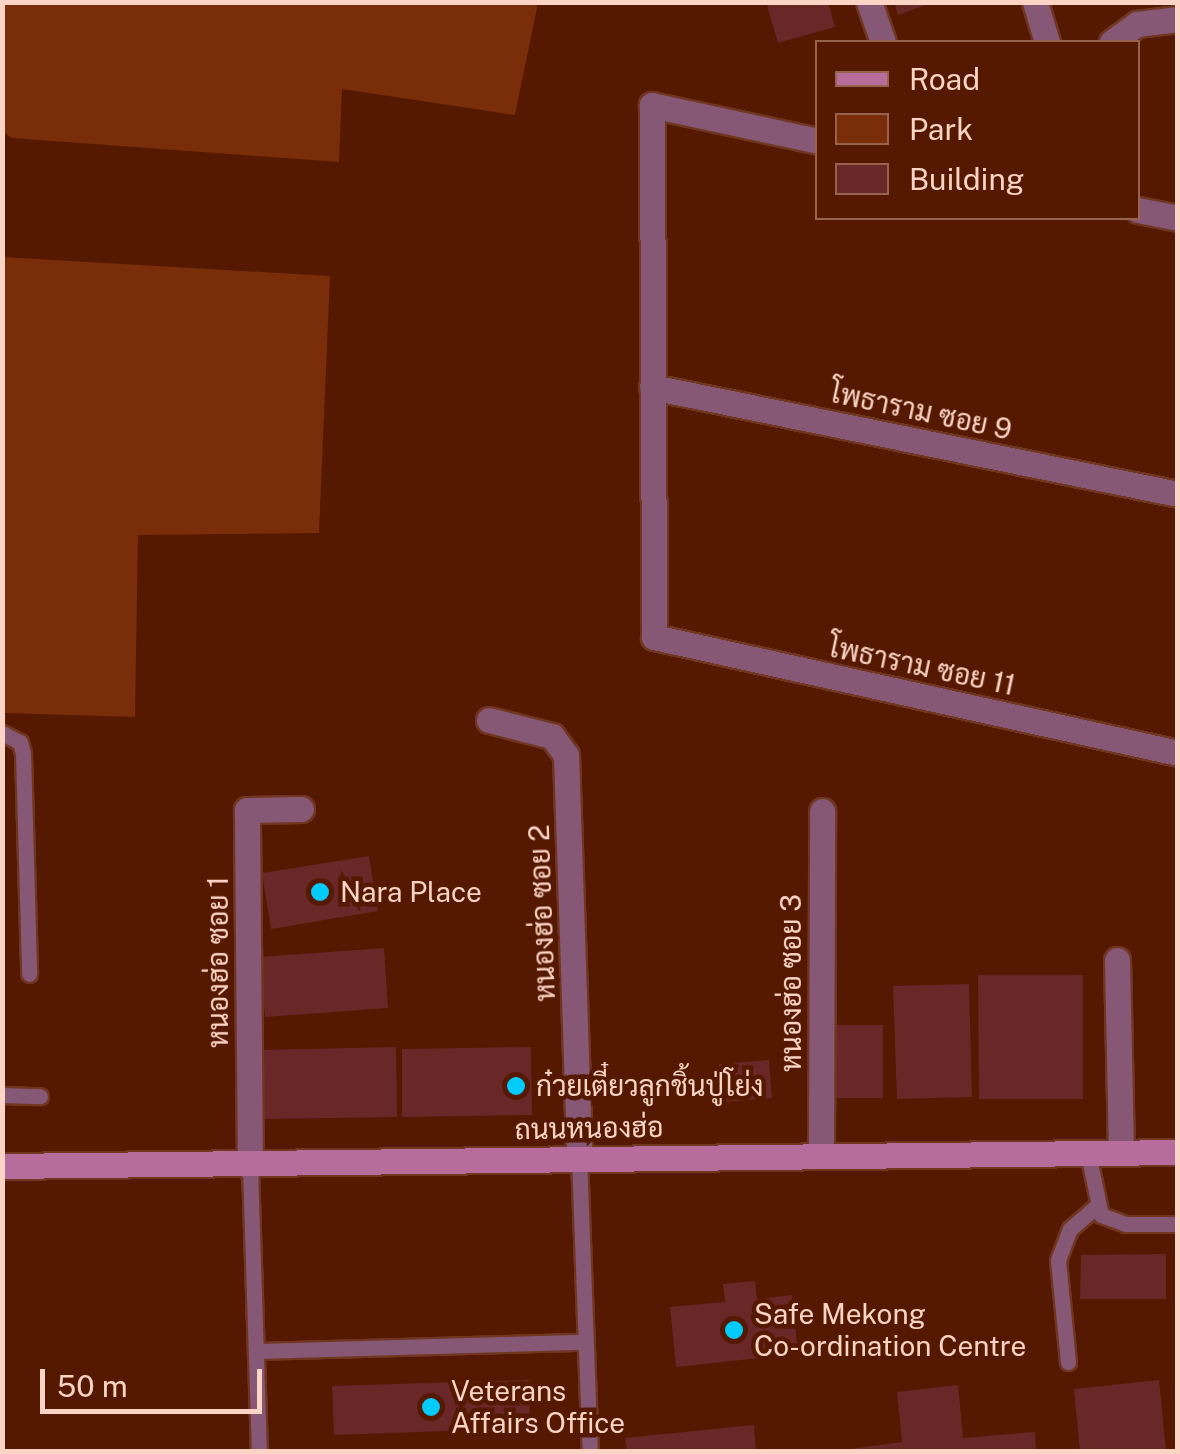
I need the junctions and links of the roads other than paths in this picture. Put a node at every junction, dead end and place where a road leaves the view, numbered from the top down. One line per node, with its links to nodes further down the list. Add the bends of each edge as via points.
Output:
1 (869, 2): 5 (street)
2 (1036, 2): 6 (street)
3 (1134, 13): 4 (street); 7 (street)
4 (1178, 20)
5 (882, 40)
6 (1046, 40)
7 (1114, 40)
8 (815, 140): 11 (street, via 652,105)
9 (1140, 210): 10 (street)
10 (1178, 218)
11 (652, 387): 12 (street, โพธาราม ซอย 9); 15 (street, โพธาราม ซอย 11, via 654,637)
12 (1178, 494)
13 (490, 720): 26 (street, หนองฮ่อ ซอย 2, via 552,736 566,755)
14 (2, 733): 19 (lane, via 20,742 23,753)
15 (1178, 753)
16 (301, 808): 28 (street, หนองฮ่อ ซอย 1, via 247,810)
17 (822, 811): 25 (street, หนองฮ่อ ซอย 3)
18 (1118, 960): 22 (street)
19 (28, 974)
20 (2, 1095): 21 (lane)
21 (40, 1096)
22 (1121, 1152): 23 (main road, ถนนหนองฮ่อ); 24 (main road, ถนนหนองฮ่อ)
23 (1178, 1152)
24 (1088, 1153): 25 (main road, ถนนหนองฮ่อ); 29 (lane)
25 (820, 1155): 26 (main road, ถนนหนองฮ่อ)
26 (580, 1157): 28 (main road, ถนนหนองฮ่อ); 31 (lane)
27 (2, 1166): 28 (main road, ถนนหนองฮ่อ)
28 (250, 1166): 32 (lane)
29 (1096, 1206): 30 (lane, via 1126,1224); 33 (lane, via 1070,1229 1058,1260)
30 (1178, 1224)
31 (585, 1342): 32 (lane); 35 (lane)
32 (256, 1351): 34 (lane)
33 (1068, 1362)
34 (260, 1452)
35 (590, 1452)

